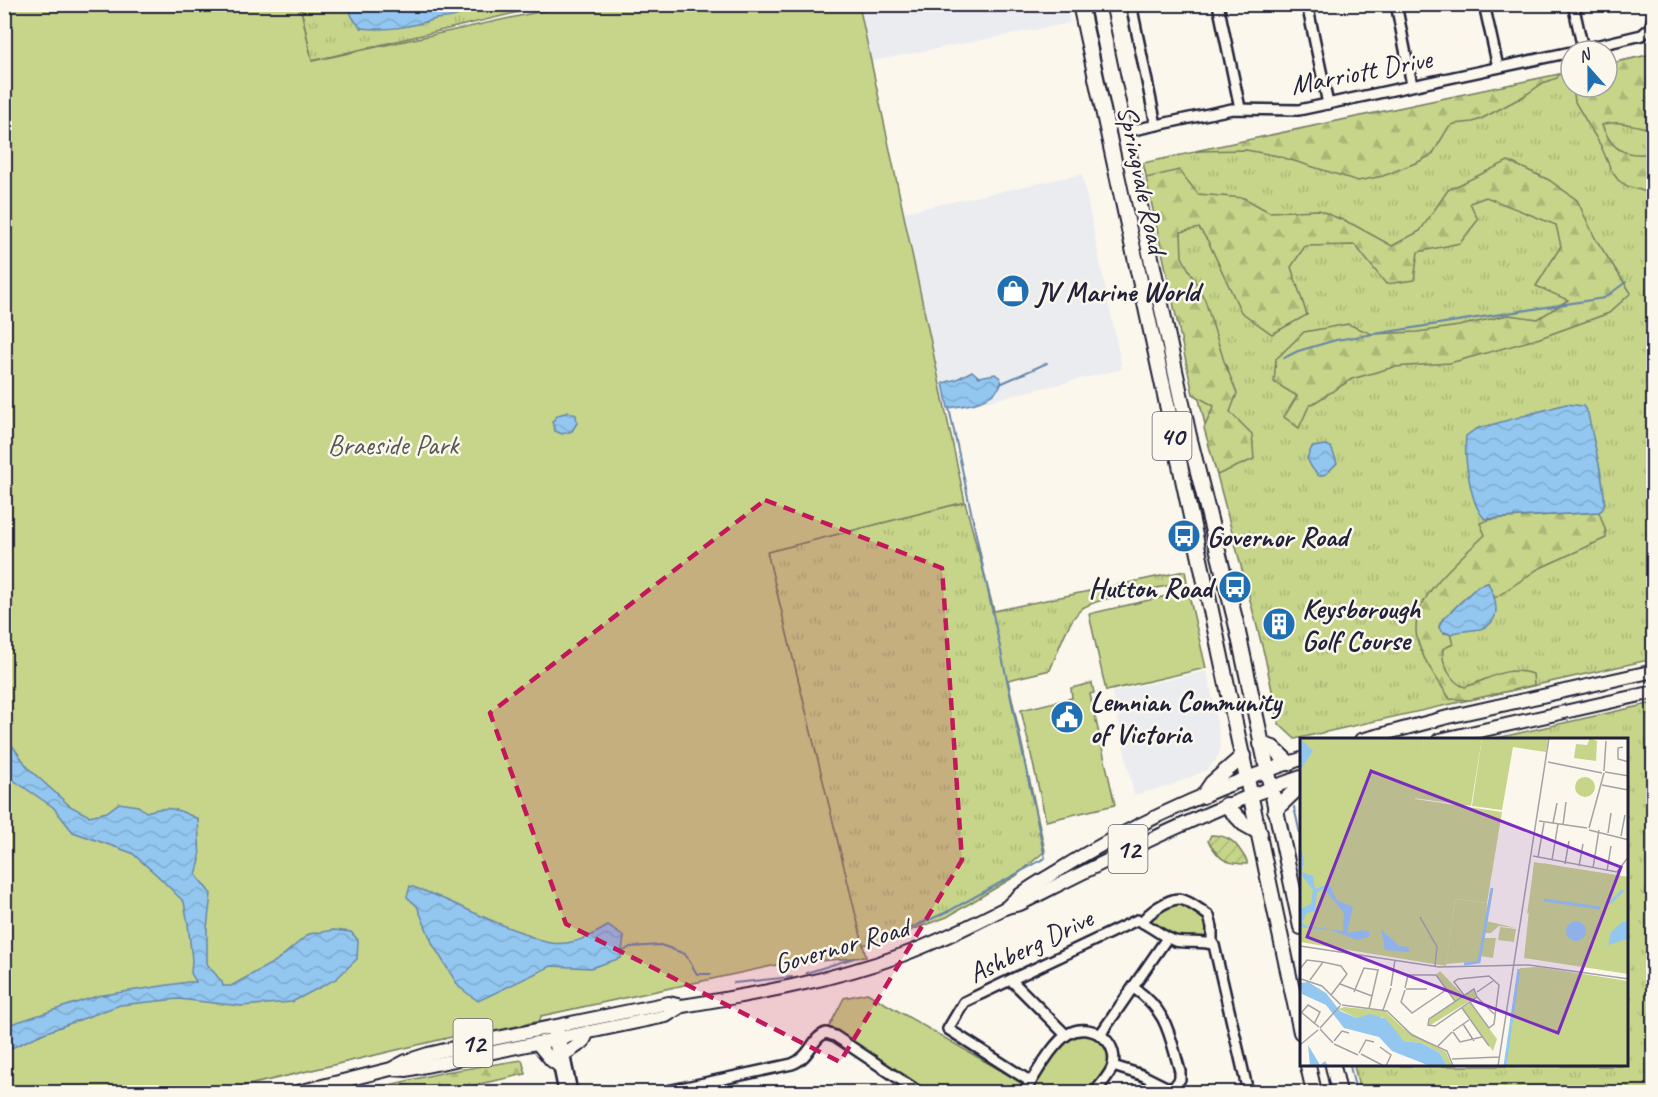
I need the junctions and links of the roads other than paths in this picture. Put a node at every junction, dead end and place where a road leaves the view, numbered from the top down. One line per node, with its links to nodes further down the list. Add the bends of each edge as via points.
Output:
1 (1080, 4): 24 (highway, Springvale Road / 40)
2 (1097, 4): 18 (highway, Springvale Road / 40)
3 (1131, 4): 17 (street)
4 (1218, 4): 16 (street)
5 (1307, 4): 15 (street)
6 (1396, 4): 14 (street)
7 (1484, 4): 13 (street)
8 (1573, 4): 10 (street)
9 (1653, 21): 11 (street, Marriott Drive, via 1642,35)
10 (1575, 39)
11 (1619, 41)
12 (1559, 54): 13 (street, Marriott Drive)
13 (1498, 67): 14 (street, Marriott Drive)
14 (1412, 85): 15 (street, Marriott Drive)
15 (1328, 104): 16 (street, Marriott Drive, via 1294,110)
16 (1240, 108): 17 (street, Marriott Drive)
17 (1156, 125): 18 (street, Marriott Drive)
18 (1124, 132): 23 (highway, Springvale Road / 40)
19 (1653, 671): 21 (main road)
20 (1653, 692): 22 (main road)
21 (1369, 738)
22 (1448, 738)
23 (1261, 744): 25 (highway); 26 (highway, Springvale Road / 40)
24 (1243, 756): 28 (highway, Springvale Road / 40); 32 (highway)
25 (1295, 761): 26 (main road, 12)
26 (1267, 771): 28 (main road, Governor Road / 12); 30 (highway, Springvale Road / 40)
27 (1300, 777): 30 (main road, 12)
28 (1248, 778): 31 (highway, Springvale Road / 40); 32 (main road, Governor Road / 12)
29 (1300, 786): 34 (highway)
30 (1270, 788): 31 (main road, Governor Road / 12); 34 (highway, Springvale Road / 40)
31 (1251, 795): 33 (main road, Governor Road / 12); 35 (highway, Springvale Road / 40)
32 (1203, 796): 36 (main road, Governor Road / 12, via 1098,846 1016,896)
33 (1226, 805): 35 (highway, via 1244,824); 36 (main road, Governor Road / 12)
34 (1275, 810): 38 (highway, Springvale Road / 40)
35 (1260, 833): 45 (highway, Springvale Road / 40)
36 (1007, 908): 43 (main road, Governor Road / 12, via 932,943 858,969 764,992)
37 (1142, 922): 39 (street); 40 (street, via 1151,911 1182,899 1209,916); 41 (street, Ashberg Drive, via 1132,921)
38 (1300, 922)
39 (1167, 938): 40 (street); 42 (street)
40 (1212, 944): 65 (street)
41 (1011, 980): 47 (street); 56 (street, Ashberg Drive, via 964,1002 948,1029)
42 (1134, 988): 48 (street); 57 (street, via 1151,1000 1165,1021 1180,1071)
43 (682, 1006): 44 (main road, Governor Road / 12, via 669,1003); 46 (main road, Governor Road / 12, via 666,1016)
44 (554, 1025): 49 (street); 55 (main road, Governor Road / 12, via 428,1054)
45 (1300, 1027)
46 (588, 1032): 49 (main road, Governor Road / 12); 51 (main road, via 583,1042)
47 (1066, 1035): 48 (street, via 1076,1029 1089,1029); 56 (street)
48 (1100, 1035): 52 (street, via 1110,1046)
49 (557, 1039): 50 (main road, Governor Road / 12); 51 (street)
50 (537, 1043): 51 (main road, via 551,1060); 55 (main road, Governor Road / 12, via 407,1070)
51 (561, 1060): 59 (street); 60 (street)
52 (1113, 1066): 57 (street); 64 (street)
53 (1308, 1067): 66 (highway)
54 (1333, 1067): 67 (highway)
55 (391, 1069): 58 (main road, Governor Road / 12)
56 (1031, 1082): 63 (street)
57 (1174, 1091)
58 (298, 1092)
59 (564, 1092)
60 (573, 1092)
61 (666, 1092): 62 (street, via 801,1061 817,1038 826,1033)
62 (919, 1092)
63 (1024, 1092)
64 (1095, 1092)
65 (1248, 1092)
66 (1314, 1092)
67 (1339, 1092)

